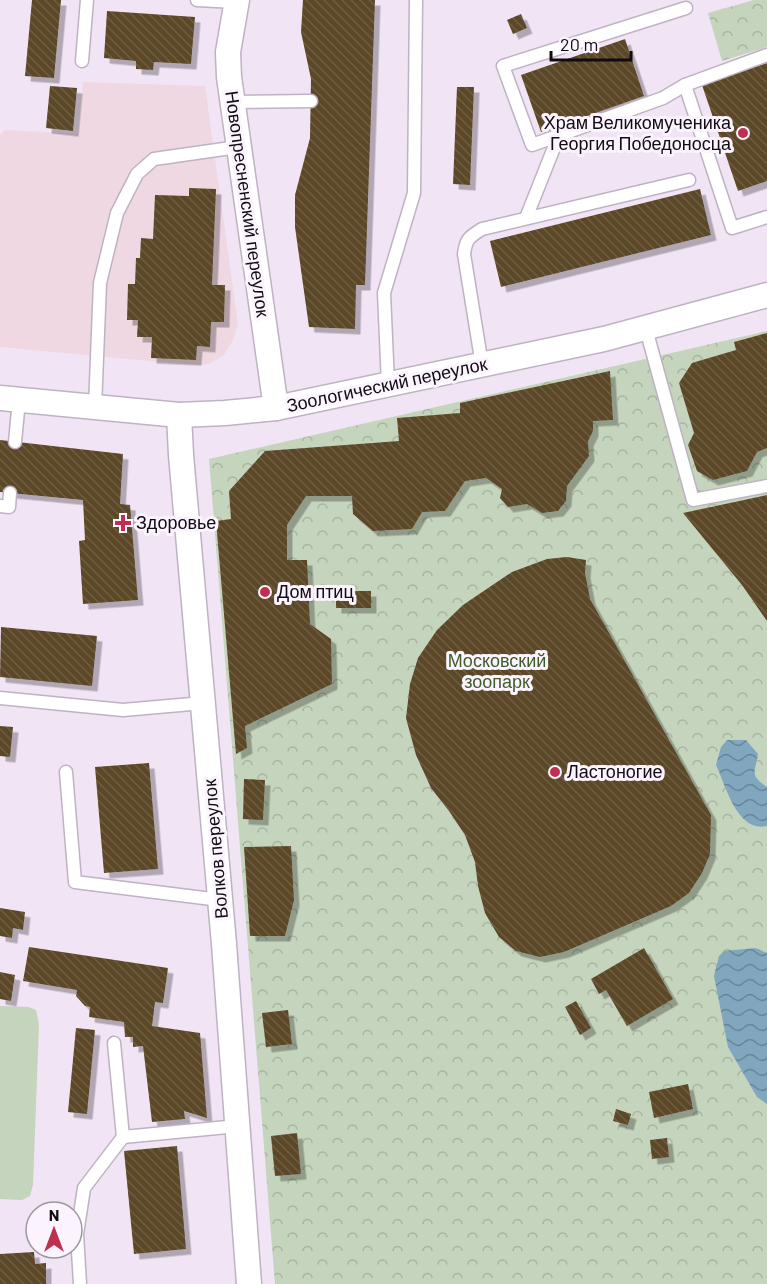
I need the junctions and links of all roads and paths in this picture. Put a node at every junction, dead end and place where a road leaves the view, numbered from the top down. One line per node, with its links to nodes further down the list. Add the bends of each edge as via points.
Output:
1 (87, 0): 7 (lane)
2 (197, 0): 4 (lane)
3 (416, 0): 19 (lane, via 414,194 384,292)
4 (236, 1): 10 (street, Новопресненский переулок, via 228,52)
5 (686, 8): 11 (lane, via 502,66 532,145)
6 (767, 55): 8 (lane)
7 (82, 61)
8 (686, 85): 11 (lane, via 663,98); 14 (lane, via 732,228)
9 (311, 101): 10 (lane)
10 (232, 102): 12 (street, Новопресненский переулок)
11 (559, 135): 15 (lane)
12 (238, 147): 21 (lane, via 154,159 137,174 117,213 100,283); 22 (street, Новопресненский переулок)
13 (689, 180): 15 (lane)
14 (767, 217)
15 (526, 218): 18 (lane, via 482,229 466,241 464,254)
16 (767, 295): 17 (street, Зоологический переулок)
17 (646, 329): 18 (street, Зоологический переулок); 25 (lane, via 693,500)
18 (482, 365): 19 (street, Зоологический переулок)
19 (388, 384): 22 (street, Зоологический переулок)
20 (10, 399): 21 (street, Зоологический переулок); 24 (lane)
21 (95, 407): 23 (street, Зоологический переулок)
22 (276, 408): 23 (street, Зоологический переулок)
23 (179, 415): 29 (street, Волков переулок)
24 (15, 442)
25 (767, 486)
26 (10, 493): 27 (lane, via 9,507)
27 (0, 506)
28 (0, 698): 29 (lane, via 123,710)
29 (203, 703): 31 (street, Волков переулок)
30 (66, 772): 31 (lane, via 75,882)
31 (220, 900): 33 (street, Волков переулок)
32 (114, 1042): 34 (lane)
33 (238, 1126): 34 (lane); 36 (street, Волков переулок)
34 (123, 1137): 35 (lane, via 84,1188 77,1234)
35 (80, 1284)
36 (249, 1284)

